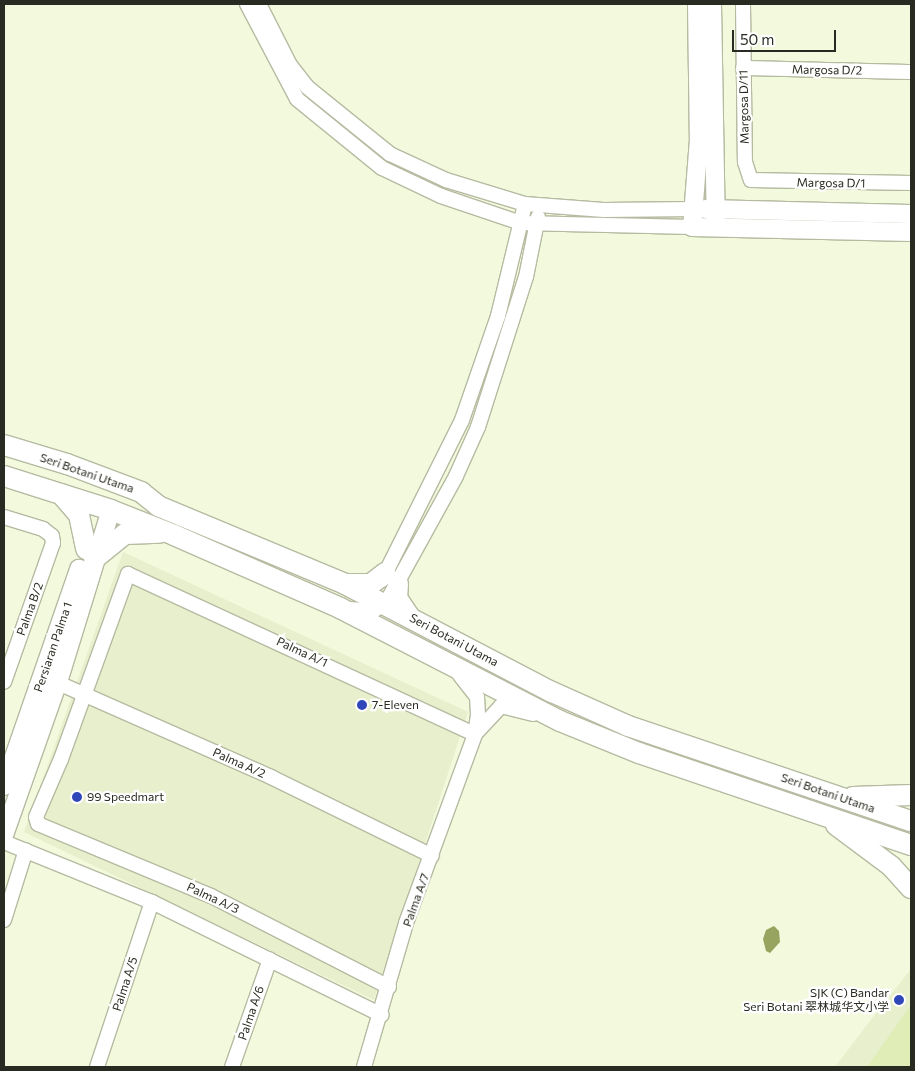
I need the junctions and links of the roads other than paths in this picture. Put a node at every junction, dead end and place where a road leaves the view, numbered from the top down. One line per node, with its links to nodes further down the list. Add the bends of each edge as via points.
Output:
1 (247, 4): 9 (street)
2 (259, 4): 8 (street, via 290,65)
3 (697, 4): 16 (street, via 698,139)
4 (712, 4): 17 (street)
5 (743, 4): 6 (street, Margosa D/11)
6 (743, 68): 7 (street, Margosa D/2); 12 (street, Margosa D/11, via 745,162)
7 (911, 72)
8 (307, 87): 9 (street); 10 (street)
9 (297, 99): 11 (street)
10 (329, 108): 11 (street); 14 (street, via 390,154 446,180)
11 (320, 120): 19 (street, via 382,168 441,196)
12 (750, 180): 13 (street, Margosa D/1)
13 (911, 183)
14 (525, 204): 15 (street); 19 (street)
15 (540, 206): 16 (street); 20 (street)
16 (694, 209): 17 (street); 21 (street)
17 (716, 209): 18 (street); 22 (street)
18 (911, 214)
19 (521, 224): 20 (street); 24 (street)
20 (536, 226): 21 (street); 25 (street)
21 (692, 227): 22 (street)
22 (716, 227): 23 (street)
23 (911, 232)
24 (510, 272): 25 (street); 26 (street)
25 (526, 277): 27 (street)
26 (462, 420): 27 (street); 37 (street)
27 (478, 427): 37 (street, via 452,483)
28 (4, 445): 29 (main road, Seri Botani Utama)
29 (67, 464): 32 (main road, via 71,475 95,486); 33 (main road, Seri Botani Utama, via 141,492)
30 (4, 476): 31 (main road, Seri Botani Utama)
31 (59, 492): 32 (main road, Seri Botani Utama); 36 (main road, via 76,510)
32 (107, 506): 33 (main road, via 121,498); 35 (main road, Seri Botani Utama); 36 (street, Persiaran Palma 1)
33 (158, 506): 38 (main road, Seri Botani Utama)
34 (4, 517): 45 (street, Palma B/2, via 43,529 52,536 53,543)
35 (174, 535): 36 (main road, via 125,534); 40 (main road, Seri Botani Utama)
36 (90, 554): 44 (street, Persiaran Palma 1)
37 (391, 578): 38 (main road, via 371,584); 39 (street); 41 (main road, via 397,598)
38 (345, 584): 39 (main road, Seri Botani Utama)
39 (377, 604): 40 (street); 41 (main road, Seri Botani Utama); 42 (street)
40 (340, 608): 42 (main road, Seri Botani Utama)
41 (409, 616): 51 (main road, Seri Botani Utama, via 552,692 628,726)
42 (387, 633): 43 (main road, Seri Botani Utama)
43 (440, 660): 47 (main road, Seri Botani Utama); 48 (street, Palma A/7, via 472,686 478,716)
44 (50, 679): 46 (street, Palma A/2); 49 (street, Persiaran Palma 1); 54 (street)
45 (4, 682)
46 (83, 692): 48 (street, Palma A/1, via 128,574); 58 (street, Palma A/2, via 271,777); 63 (street, Palma A/3, via 61,759 36,817 38,824 211,896)
47 (560, 721): 48 (street, Palma A/7, via 502,706); 52 (main road, Seri Botani Utama, via 639,753)
48 (475, 734): 58 (street, Palma A/7)
49 (4, 786)
50 (911, 795): 51 (main road)
51 (841, 798): 53 (main road, Seri Botani Utama)
52 (814, 810): 56 (main road, Seri Botani Utama); 59 (main road, via 864,844)
53 (911, 821)
54 (4, 835)
55 (4, 842): 57 (street)
56 (911, 845)
57 (26, 850): 60 (street); 61 (street)
58 (432, 856): 63 (street, Palma A/7, via 406,923)
59 (911, 888)
60 (152, 902): 62 (street); 65 (street, Palma A/5)
61 (4, 920)
62 (270, 959): 64 (street); 66 (street, Palma A/6)
63 (389, 987): 64 (street, Palma A/7)
64 (382, 1015): 67 (street, Palma A/7)
65 (97, 1067)
66 (232, 1067)
67 (364, 1067)

